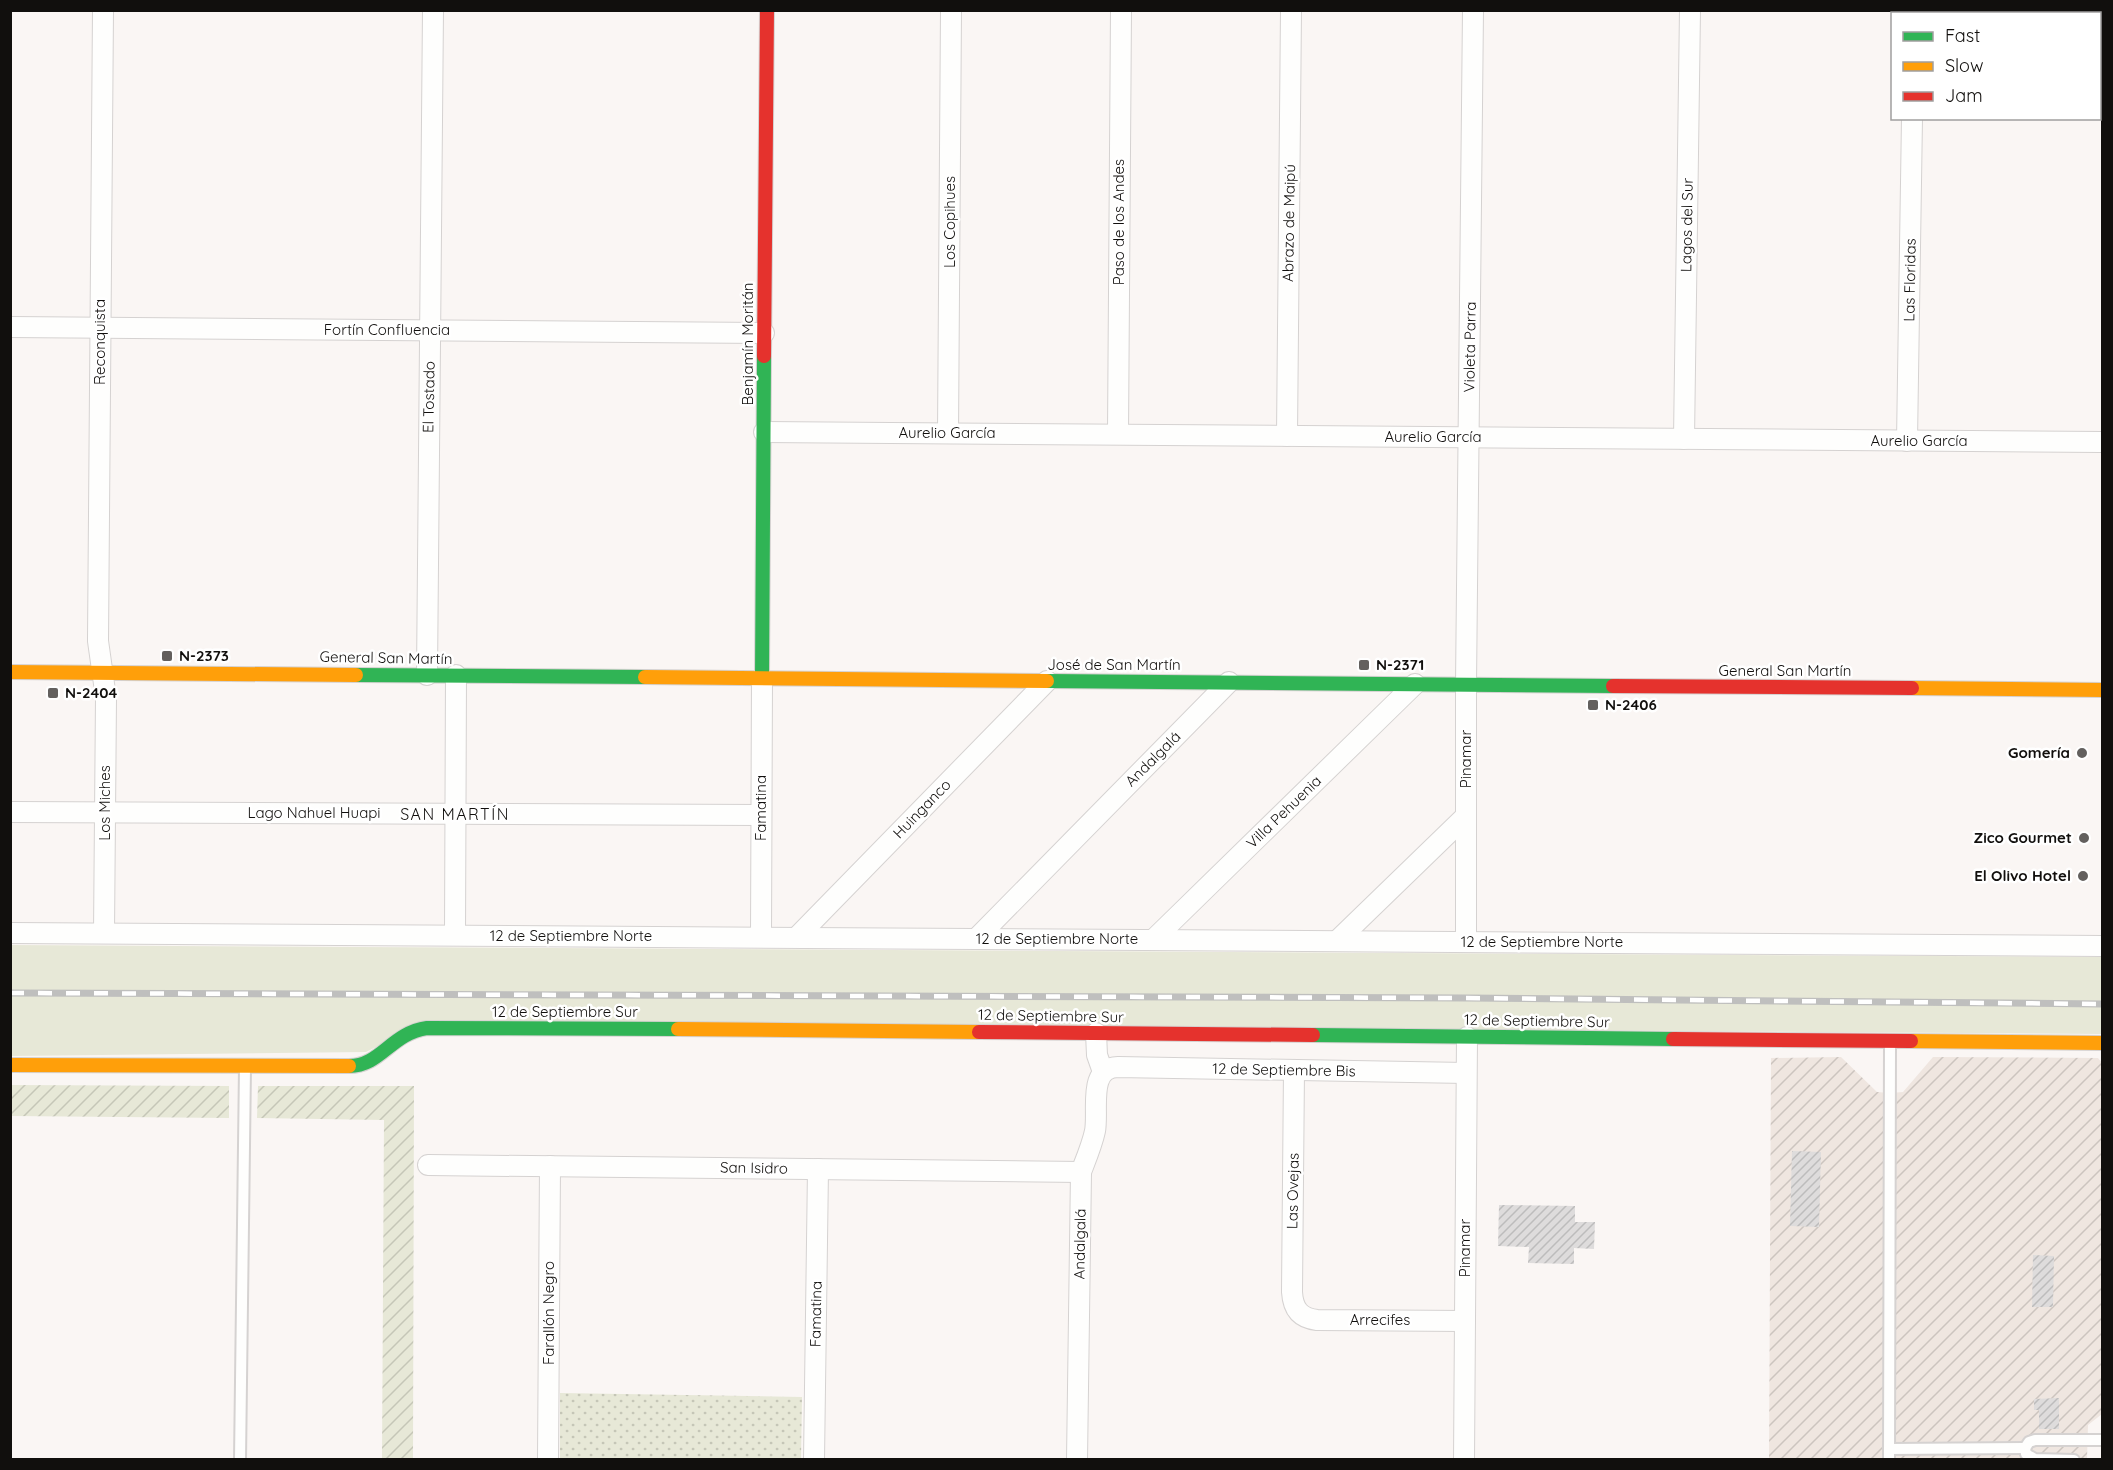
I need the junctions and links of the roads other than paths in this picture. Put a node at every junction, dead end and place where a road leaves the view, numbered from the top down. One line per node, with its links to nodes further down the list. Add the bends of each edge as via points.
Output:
1 (103, 10): 11 (street, Reconquista)
2 (433, 10): 12 (street, El Tostado)
3 (766, 10): 13 (street, Benjamín Moritán)
4 (951, 10): 15 (street, Los Copihues)
5 (1120, 10): 16 (street, Paso de los Andes)
6 (1292, 10): 17 (street, Abrazo de Maipú)
7 (1473, 10): 18 (street, Violeta Parra)
8 (1690, 10): 19 (street, Lagos del Sur)
9 (1912, 120): 20 (street, Las Floridas)
10 (10, 327): 11 (street, Fortín Confluencia)
11 (100, 328): 12 (street, Fortín Confluencia); 23 (street, Reconquista, via 98,641)
12 (430, 331): 13 (street, Fortín Confluencia); 24 (street, El Tostado)
13 (764, 333): 14 (street, Benjamín Moritán)
14 (764, 432): 15 (street, Aurelio García); 26 (street, Benjamín Moritán)
15 (948, 433): 16 (street, Aurelio García)
16 (1118, 434): 17 (street, Aurelio García)
17 (1287, 436): 18 (street, Aurelio García)
18 (1469, 437): 19 (street, Aurelio García); 30 (street, Violeta Parra)
19 (1684, 439): 20 (street, Aurelio García)
20 (1907, 441): 21 (street, Aurelio García)
21 (2103, 442)
22 (10, 672): 23 (street, General San Martín)
23 (102, 672): 24 (street, General San Martín); 33 (street, Los Miches, via 106,698)
24 (427, 675): 25 (street, General San Martín)
25 (456, 675): 26 (street, General San Martín); 34 (street)
26 (762, 678): 27 (street, José de San Martín); 35 (street, Famatina)
27 (1047, 681): 28 (street, José de San Martín); 41 (street, Huinganco)
28 (1229, 682): 29 (street, José de San Martín); 42 (street, Andalgalá)
29 (1415, 684): 30 (street, José de San Martín); 43 (street, Villa Pehuenia)
30 (1466, 684): 31 (street, General San Martín); 36 (street, Pinamar)
31 (2103, 690)
32 (10, 812): 33 (street, Lago Nahuel Huapi)
33 (105, 812): 34 (street, Lago Nahuel Huapi); 38 (street, Los Miches)
34 (455, 813): 35 (street, Lago Nahuel Huapi); 39 (street)
35 (761, 815): 40 (street, Famatina)
36 (1466, 816): 44 (street); 45 (street, Pinamar)
37 (10, 933): 38 (street, 12 de Septiembre Norte)
38 (104, 933): 39 (street, 12 de Septiembre Norte)
39 (455, 935): 40 (street, 12 de Septiembre Norte)
40 (761, 937): 41 (street, 12 de Septiembre Norte)
41 (797, 938): 42 (street, 12 de Septiembre Norte)
42 (977, 938): 43 (street, 12 de Septiembre Norte)
43 (1154, 939): 44 (street, 12 de Septiembre Norte)
44 (1338, 940): 45 (street, 12 de Septiembre Norte)
45 (1466, 941): 46 (street, 12 de Septiembre Norte)
46 (2103, 946)
47 (1096, 1033): 48 (street, 12 de Septiembre Sur); 52 (street, 12 de Septiembre Sur, via 428,1028 404,1034 362,1065); 54 (street, Andalgalá)
48 (1467, 1037): 49 (street, 12 de Septiembre Sur); 55 (street, Pinamar)
49 (1890, 1041): 50 (street, 12 de Septiembre Sur); 64 (lane)
50 (2103, 1042)
51 (10, 1065): 52 (street, 12 de Septiembre Sur)
52 (245, 1066): 65 (lane)
53 (1294, 1070): 54 (street, 12 de Septiembre Bis, via 1114,1067); 55 (street, 12 de Septiembre Bis); 60 (street, Las Ovejas, via 1292,1292)
54 (1103, 1072): 59 (street, Andalgalá, via 1097,1084 1094,1133)
55 (1466, 1073): 61 (street, Pinamar)
56 (428, 1165): 57 (street, San Isidro)
57 (550, 1166): 58 (street, San Isidro); 66 (street, Farallón Negro)
58 (818, 1169): 59 (street, San Isidro); 67 (street, Famatina)
59 (1081, 1172): 68 (street, Andalgalá)
60 (1297, 1311): 61 (street, Arrecifes, via 1317,1320)
61 (1465, 1321): 69 (street, Pinamar)
62 (2103, 1440): 63 (lane, via 2036,1440)
63 (2020, 1452): 64 (lane); 70 (lane, via 2035,1459)
64 (1889, 1454)
65 (240, 1460)
66 (548, 1460)
67 (814, 1460)
68 (1077, 1460)
69 (1464, 1460)
70 (2074, 1460)

